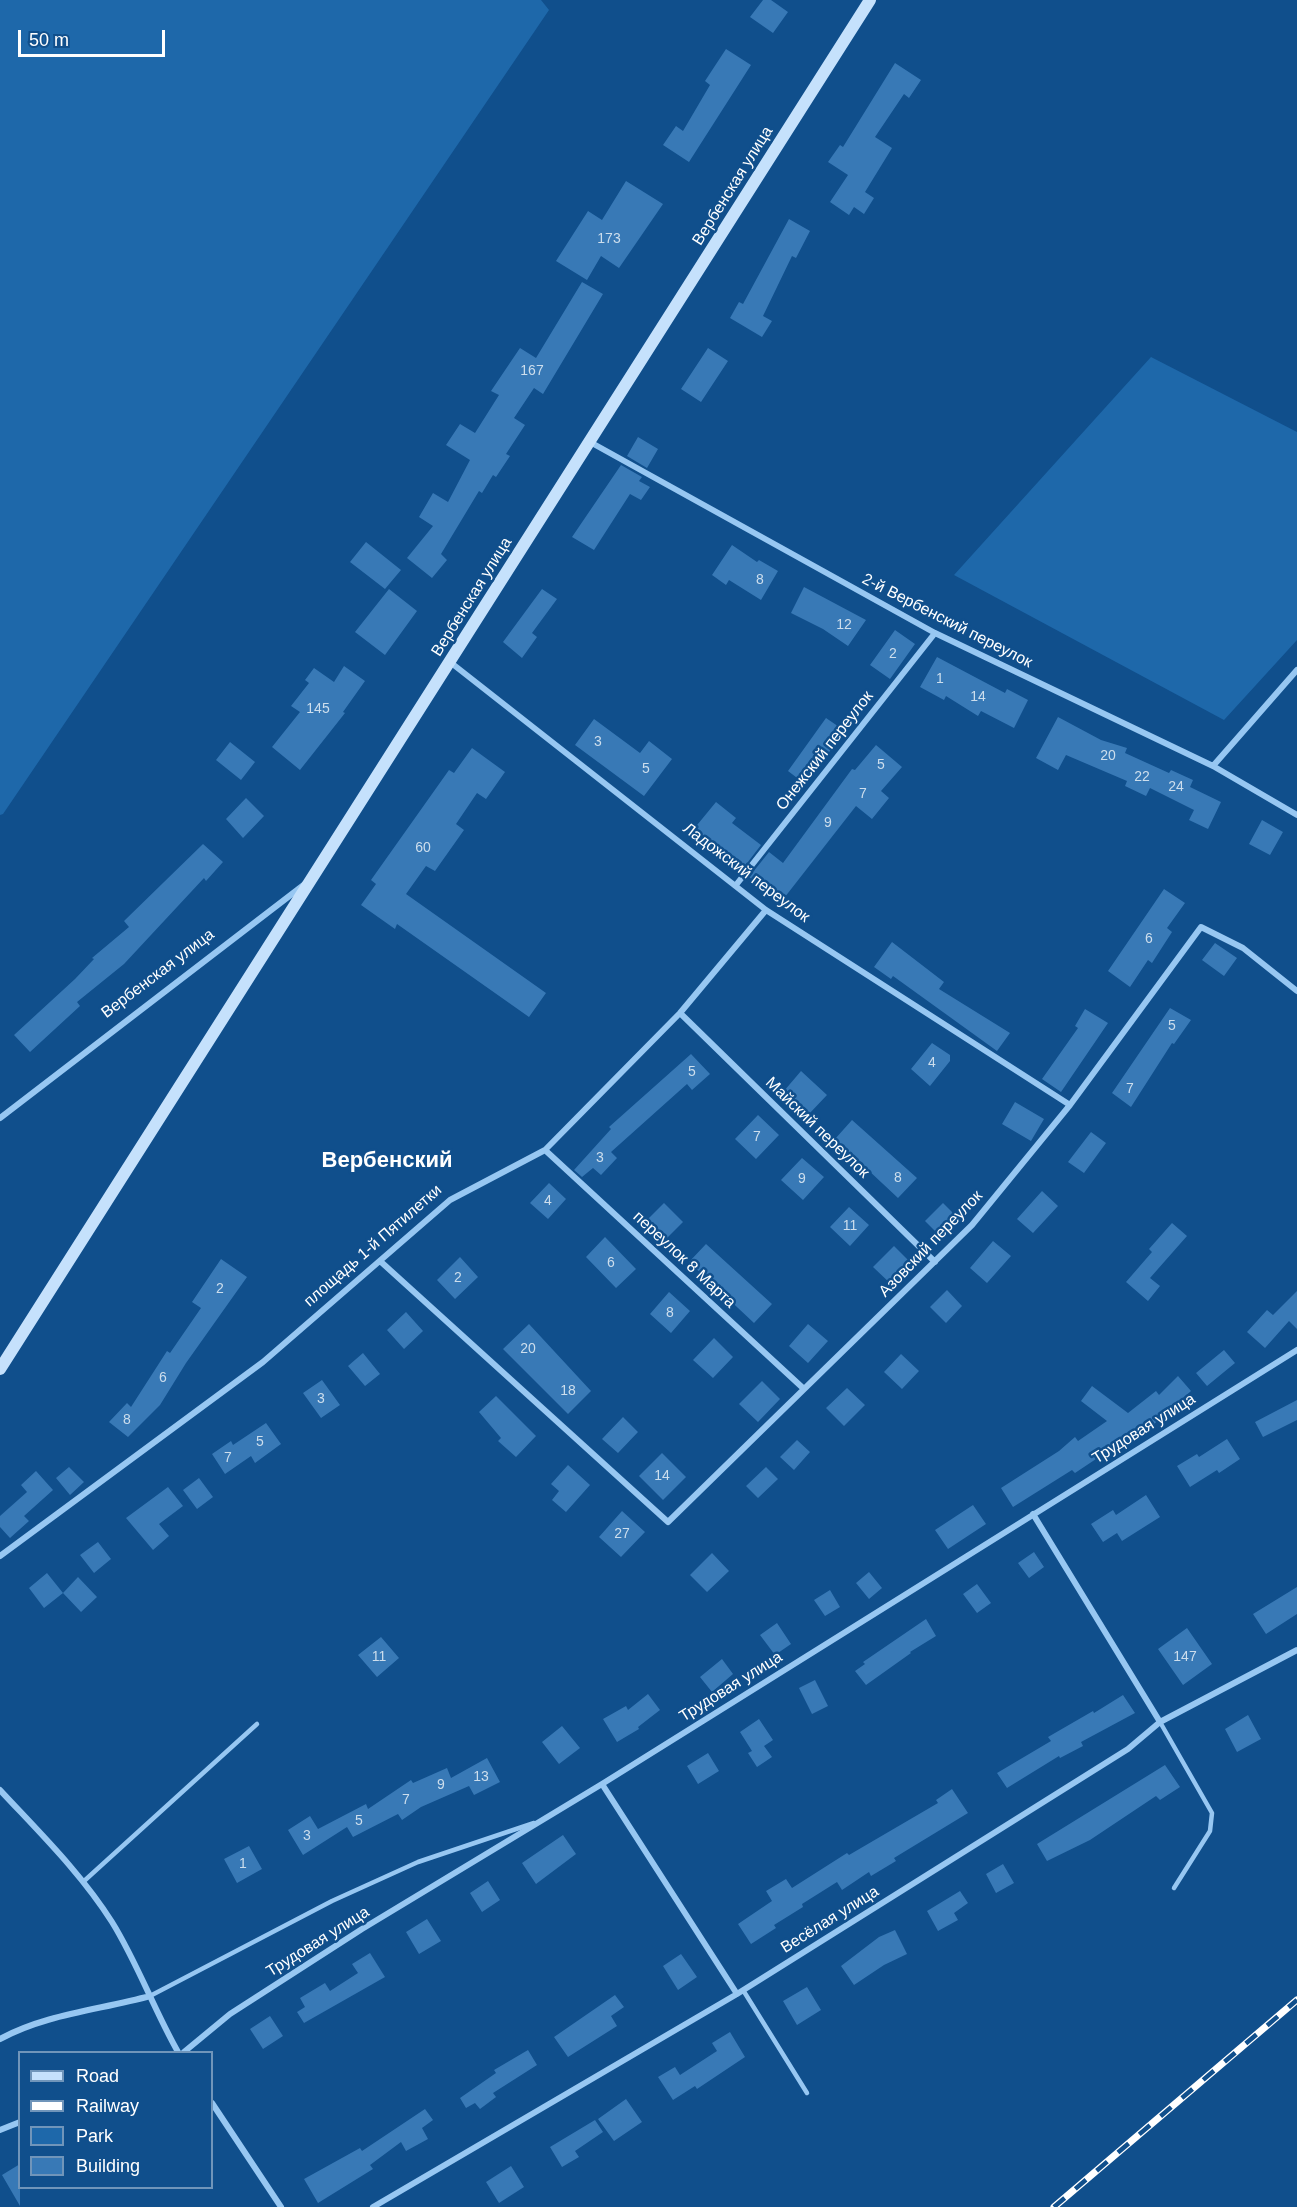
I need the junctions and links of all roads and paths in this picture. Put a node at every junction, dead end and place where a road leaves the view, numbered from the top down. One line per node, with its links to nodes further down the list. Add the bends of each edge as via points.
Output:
1 (870, 0): 2 (main road, Вербенская улица)
2 (590, 442): 3 (street, 2-й Вербенский переулок); 4 (main road, Вербенская улица)
3 (935, 633): 6 (street, 2-й Вербенский переулок); 9 (street, Онежский переулок)
4 (450, 662): 8 (main road, Вербенская улица); 9 (street, Ладожский переулок)
5 (1297, 670): 6 (street)
6 (1213, 766): 7 (street, 2-й Вербенский переулок)
7 (1297, 815)
8 (315, 876): 14 (street, Вербенская улица); 19 (main road)
9 (736, 885): 10 (street, Ладожский переулок)
10 (766, 910): 12 (street, площадь 1-й Пятилетки); 13 (street, Ладожский переулок)
11 (1297, 991): 13 (street, Азовский переулок, via 1244,948 1201,927)
12 (680, 1013): 15 (street, площадь 1-й Пятилетки); 17 (street, Майский переулок)
13 (1070, 1105): 17 (street, Азовский переулок, via 972,1225)
14 (0, 1118)
15 (545, 1150): 16 (street, площадь 1-й Пятилетки, via 450,1200); 20 (street, переулок 8 Марта)
16 (380, 1261): 20 (street, Азовский переулок, via 668,1522); 22 (street, площадь 1-й Пятилетки, via 263,1362)
17 (935, 1262): 20 (street, Азовский переулок)
18 (1297, 1350): 21 (street, Трудовая улица)
19 (0, 1369)
20 (804, 1389)
21 (1033, 1514): 24 (street); 26 (street, Трудовая улица)
22 (0, 1556)
23 (1297, 1650): 24 (street, Весёлая улица)
24 (1160, 1722): 30 (lane, via 1212,1813 1210,1831); 31 (street, Весёлая улица, via 1128,1749)
25 (257, 1724): 29 (lane)
26 (602, 1784): 28 (street, Трудовая улица); 32 (street)
27 (0, 1790): 29 (street)
28 (542, 1820): 33 (lane, via 418,1862 332,1901); 36 (street, Трудовая улица, via 230,2014)
29 (83, 1882): 33 (street, via 113,1924)
30 (1174, 1888)
31 (743, 1990): 32 (street, Весёлая улица); 37 (lane)
32 (737, 1994): 42 (street, Весёлая улица)
33 (150, 1996): 34 (street, via 58,2017); 35 (street)
34 (0, 2039)
35 (178, 2051)
36 (185, 2051)
37 (807, 2093)
38 (213, 2105): 41 (street)
39 (18, 2123): 40 (street)
40 (0, 2130)
41 (281, 2207)
42 (374, 2207)

